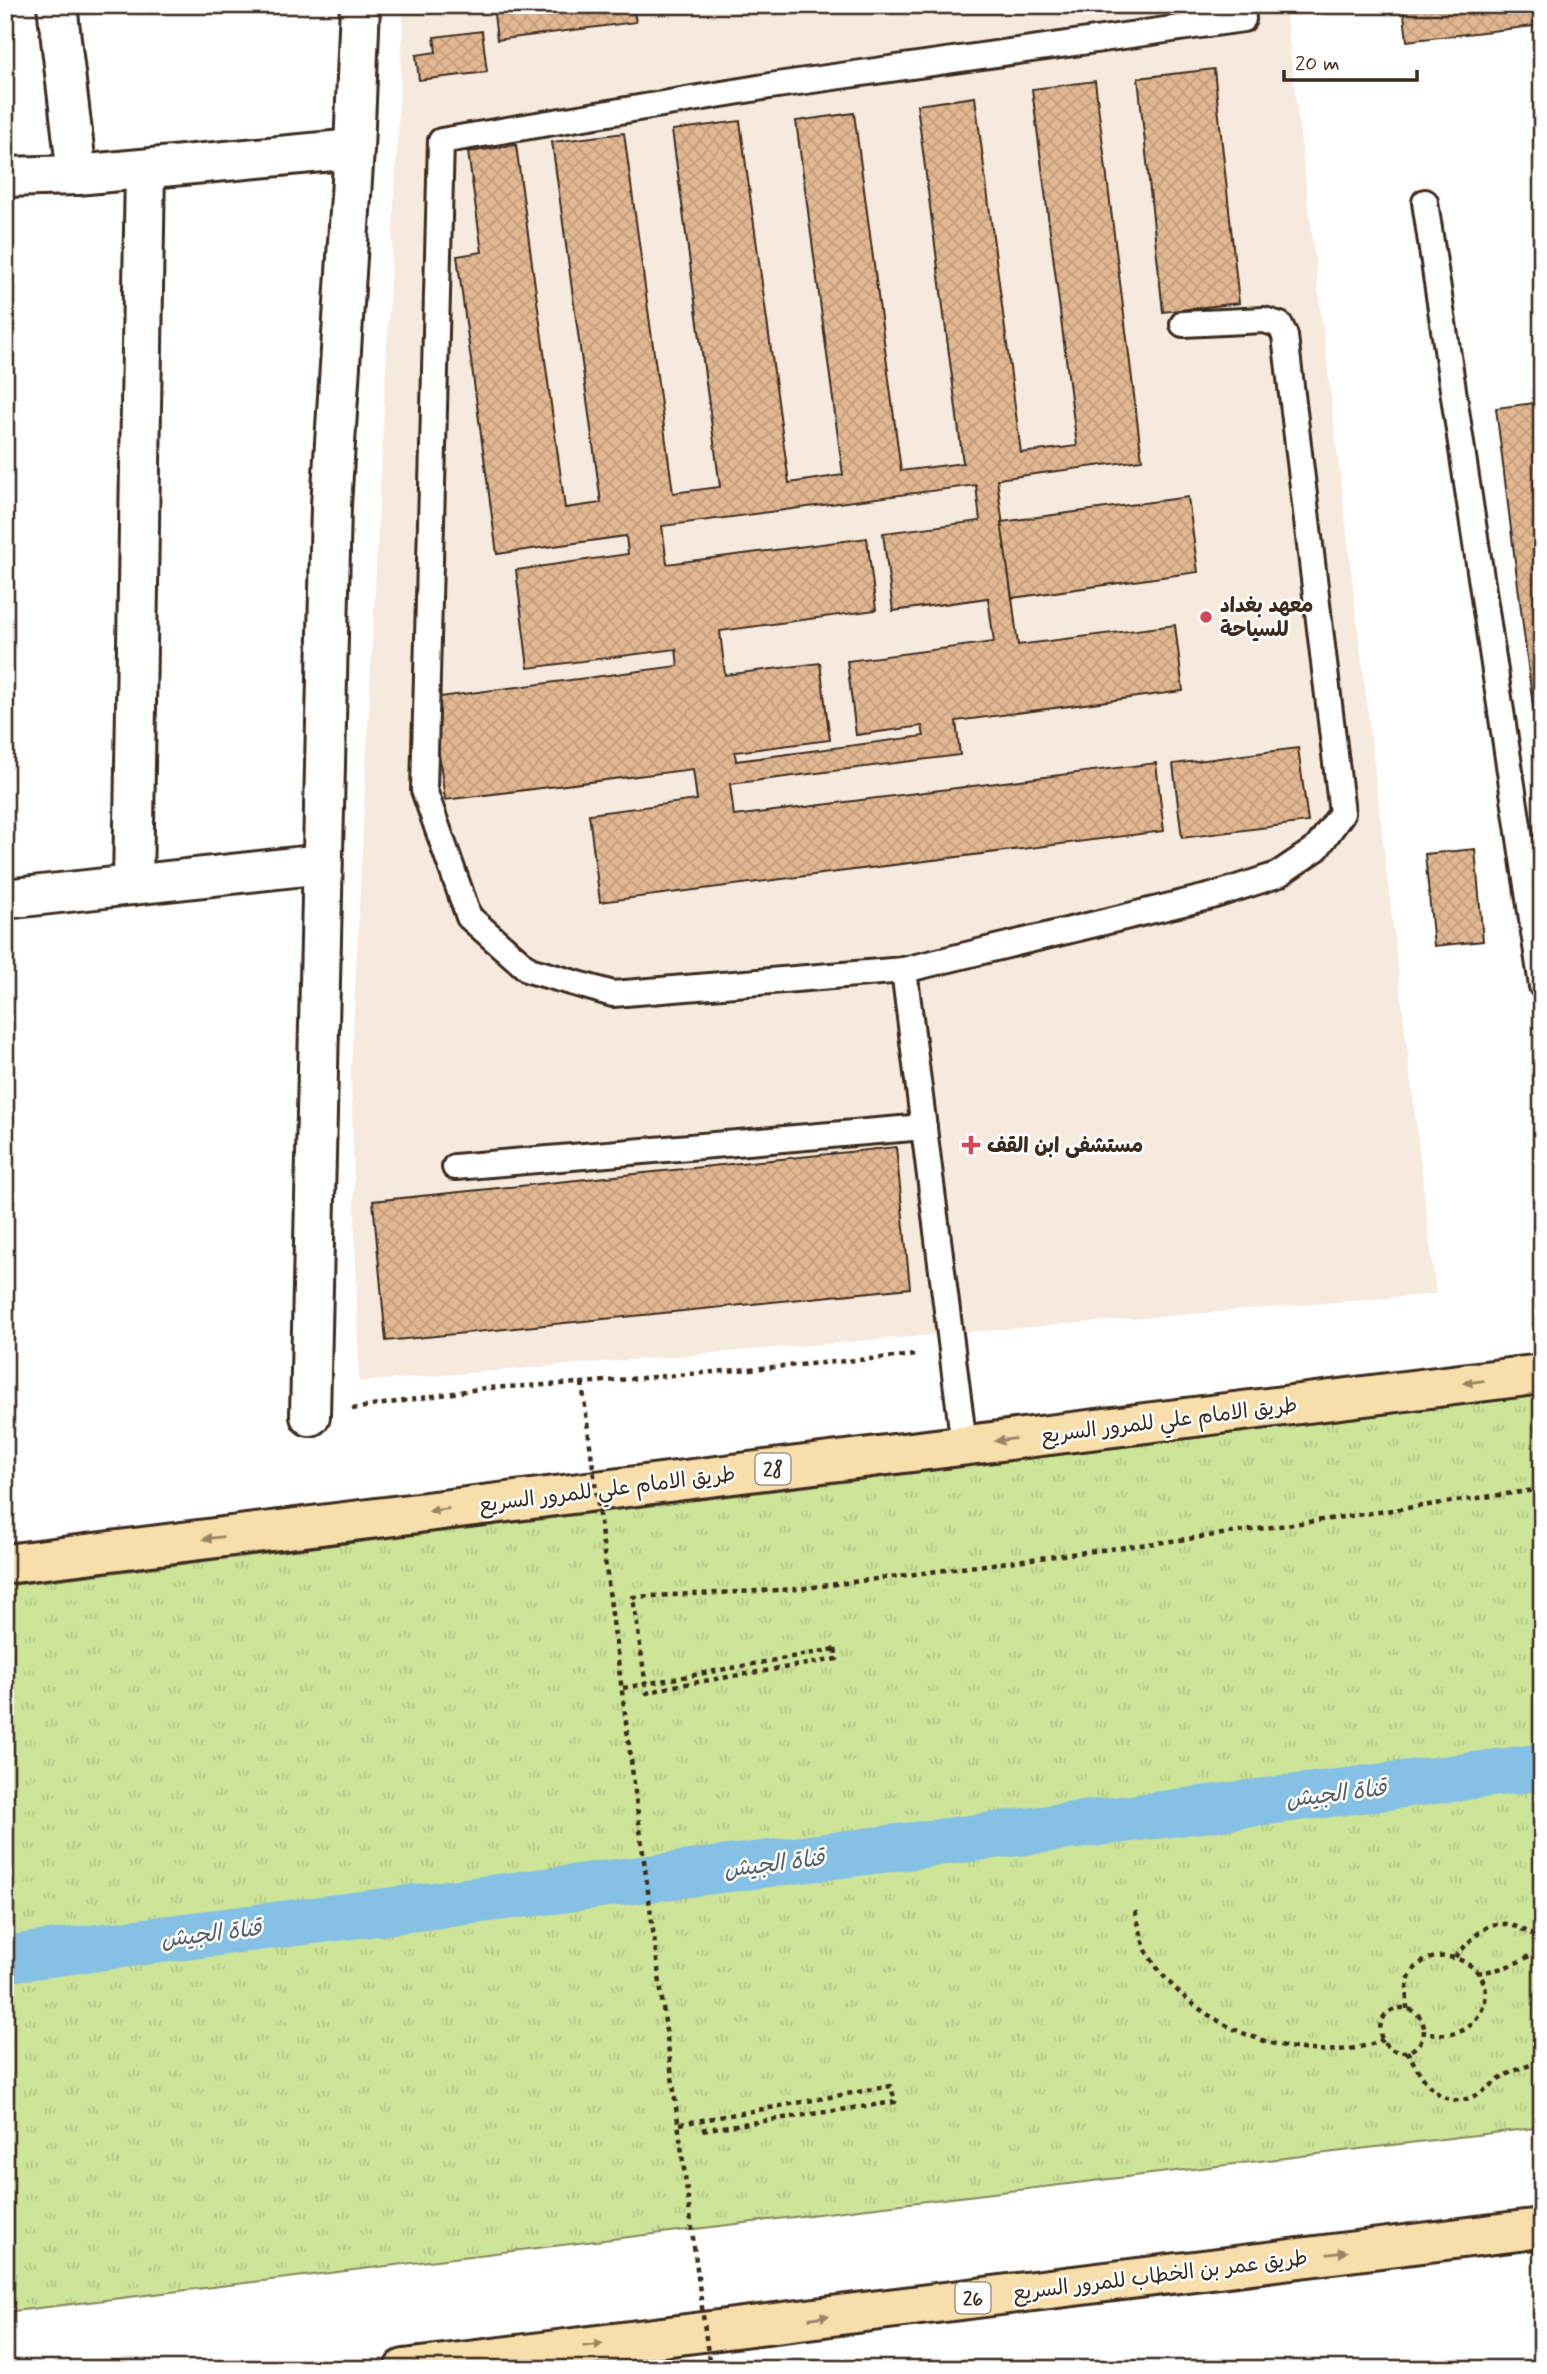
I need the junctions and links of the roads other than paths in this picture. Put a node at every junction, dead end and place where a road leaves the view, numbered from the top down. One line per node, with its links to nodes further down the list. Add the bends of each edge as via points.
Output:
1 (57, 5): 6 (street)
2 (360, 5): 4 (street)
3 (1242, 5): 13 (lane, via 1243,19 770,86 441,141 425,790 469,918 529,970 613,994)
4 (354, 149): 5 (street); 10 (street, via 331,505)
5 (145, 169): 6 (street); 11 (street)
6 (77, 175): 7 (street)
7 (5, 177)
8 (1425, 202): 14 (lane)
9 (1183, 324): 13 (lane, via 1264,320 1280,325 1285,336 1342,813 1317,848 1276,875 1212,895)
10 (322, 864): 11 (street); 18 (street)
11 (132, 885): 12 (street)
12 (5, 899)
13 (904, 970): 15 (lane)
14 (1542, 986)
15 (924, 1127): 16 (lane); 19 (lane)
16 (455, 1167)
17 (1542, 1374): 19 (highway, طريق الامام علي للمرور السريع / 28, one-way to 19)
18 (310, 1416)
19 (964, 1445): 20 (highway, طريق الامام علي للمرور السريع / 28, one-way to 20)
20 (5, 1564)
21 (1542, 2228): 22 (highway, طريق عمر بن الخطاب للمرور السريع / 26, one-way to 21)
22 (404, 2369)

